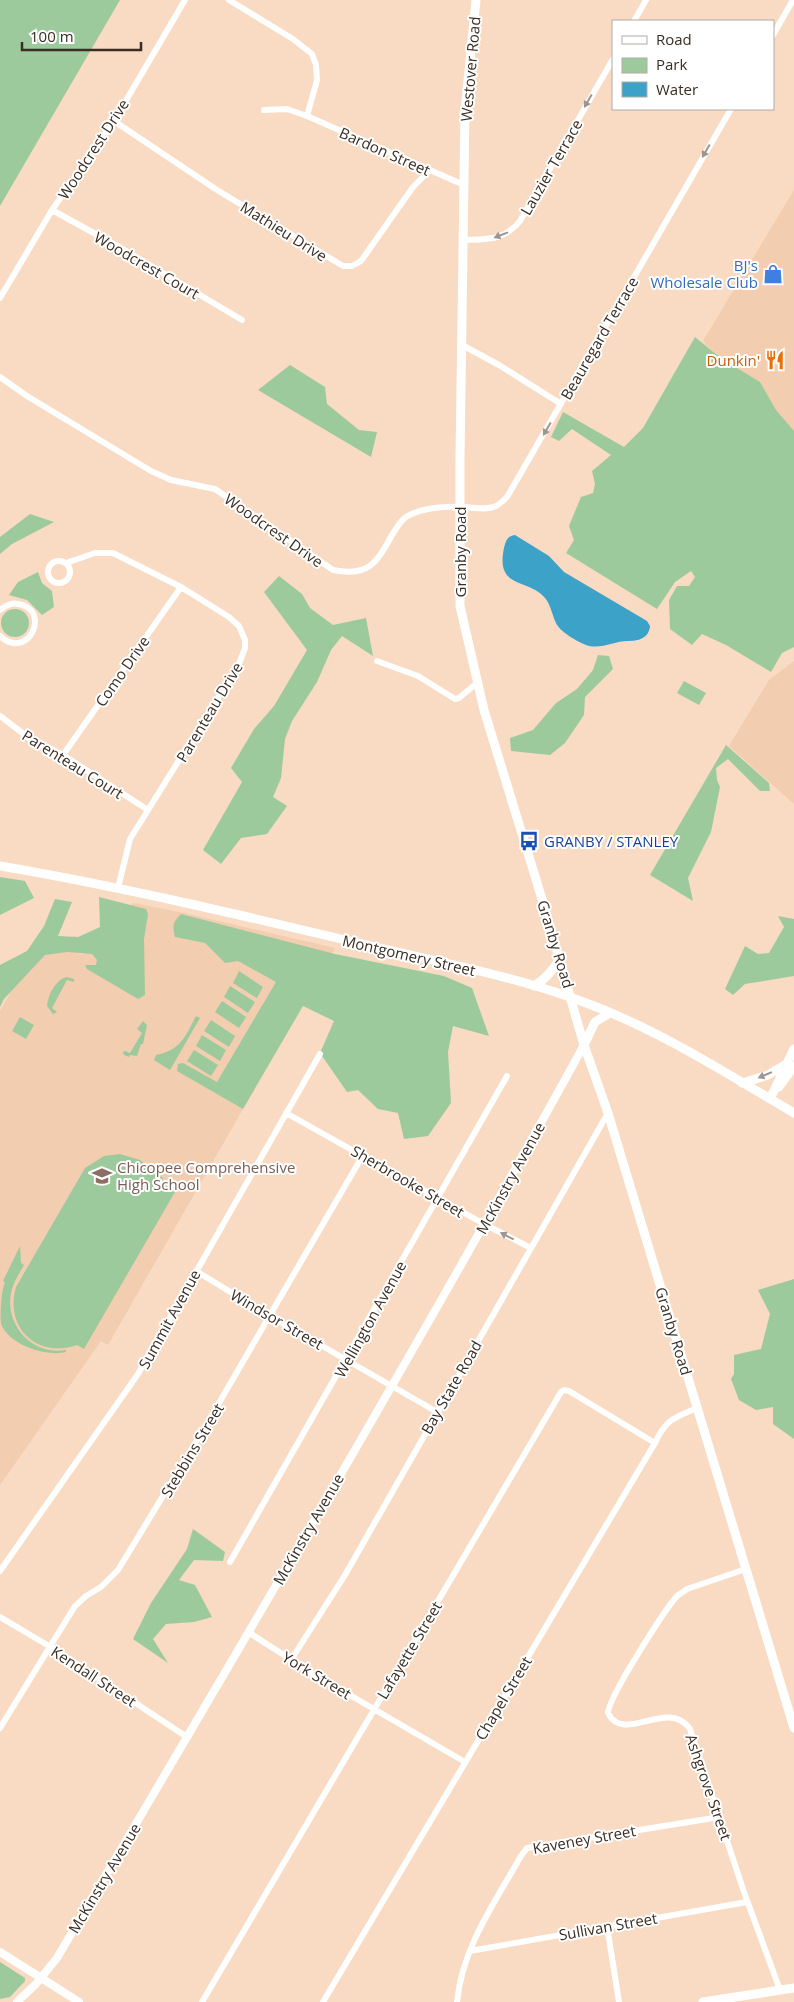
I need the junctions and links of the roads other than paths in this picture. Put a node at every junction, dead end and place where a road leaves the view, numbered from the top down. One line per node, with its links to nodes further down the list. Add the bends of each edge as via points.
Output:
1 (185, 0): 12 (street, Woodcrest Drive)
2 (229, 0): 11 (street, via 312,54 317,80)
3 (476, 0): 13 (main road, Westover Road)
4 (646, 0): 6 (street)
5 (793, 0): 7 (street)
6 (635, 20)
7 (774, 33)
8 (612, 61): 17 (street, Lauzier Terrace, one-way to 17, via 513,230 496,238)
9 (264, 110): 11 (street, Bardon Street, via 287,109)
10 (730, 110): 22 (street, Beauregard Terrace, one-way to 22)
11 (307, 116): 14 (street, Bardon Street)
12 (114, 121): 14 (street, Mathieu Drive, via 217,190 334,262 346,266 354,266 361,261); 16 (street, Woodcrest Drive)
13 (465, 138): 15 (main road, Granby Road)
14 (430, 170): 15 (street, Bardon Street)
15 (464, 185): 17 (main road, Granby Road)
16 (52, 210): 18 (street, Woodcrest Drive); 19 (street, Woodcrest Court)
17 (463, 240): 20 (main road, Granby Road)
18 (0, 298)
19 (242, 320)
20 (462, 345): 22 (street); 23 (main road, Granby Road)
21 (0, 377): 23 (street, Woodcrest Drive, via 151,471 171,480 215,489 333,570 349,573 371,566 404,518 419,511)
22 (561, 404): 23 (street, Beauregard Terrace, one-way to 23, via 507,496 497,506 482,509)
23 (460, 507): 29 (main road, Granby Road, via 460,606)
24 (66, 563): 25 (street, Parenteau Drive, via 95,553 113,553)
25 (181, 587): 31 (street, Como Drive); 32 (street, Parenteau Drive, via 234,621 243,632 245,648 239,664)
26 (0, 610): 27 (street, via 8,605 21,604 32,612 35,625 34,631 24,641 12,643)
27 (0, 637)
28 (378, 661): 29 (street, via 418,676 456,699)
29 (477, 683): 35 (main road, Granby Road)
30 (0, 716): 31 (street, Parenteau Court, via 29,738)
31 (62, 755): 32 (street, Parenteau Court)
32 (148, 810): 34 (street, Parenteau Drive, via 128,843)
33 (0, 866): 34 (main road, Montgomery Street)
34 (118, 888): 36 (main road, Montgomery Street)
35 (560, 958): 36 (main road, via 545,980); 37 (main road, Granby Road)
36 (534, 986): 37 (main road, Montgomery Street)
37 (572, 999): 38 (main road, Montgomery Street); 39 (main road, Granby Road)
38 (610, 1013): 39 (main road, via 595,1022); 44 (main road, Montgomery Street)
39 (584, 1045): 47 (main road, Granby Road); 51 (street, McKinstry Avenue)
40 (794, 1050): 42 (main road)
41 (320, 1054): 46 (street, Summit Avenue)
42 (790, 1065): 44 (main road, one-way to 44, via 768,1076); 45 (main road)
43 (507, 1076): 50 (street, Wellington Avenue)
44 (742, 1083): 45 (main road, Montgomery Street)
45 (770, 1099): 48 (main road, Montgomery Street)
46 (286, 1113): 49 (street, Sherbrooke Street); 53 (street, Summit Avenue)
47 (608, 1113): 52 (street, Bay State Road); 57 (main road, Granby Road)
48 (794, 1113)
49 (363, 1155): 50 (street, Sherbrooke Street); 54 (street, Stebbins Street)
50 (438, 1198): 51 (street, Sherbrooke Street); 55 (street, Wellington Avenue)
51 (484, 1224): 52 (street, Sherbrooke Street, one-way to 51); 56 (street, McKinstry Avenue)
52 (531, 1248): 58 (street, Bay State Road)
53 (196, 1271): 54 (street, Windsor Street); 62 (street, Summit Avenue, via 138,1374)
54 (270, 1316): 55 (street, Windsor Street); 65 (street, Stebbins Street, via 118,1570 102,1588 78,1602)
55 (347, 1360): 56 (street, Windsor Street); 60 (street, Wellington Avenue)
56 (392, 1385): 58 (street, Windsor Street); 64 (street, McKinstry Avenue)
57 (697, 1408): 59 (street, Chapel Street, via 667,1422); 61 (main road, Granby Road)
58 (437, 1412): 66 (street, Bay State Road, via 345,1575)
59 (655, 1442): 67 (street, Lafayette Street, via 563,1391); 71 (street, Chapel Street)
60 (230, 1562)
61 (746, 1569): 69 (main road, Granby Road); 72 (street, Ashgrove Street, via 687,1589 677,1596 608,1709 611,1718 623,1725 669,1717 685,1723 694,1737)
62 (0, 1572)
63 (0, 1617): 65 (street, Kendall Street)
64 (248, 1632): 66 (street, York Street); 70 (street, McKinstry Avenue)
65 (49, 1646): 68 (street, Stebbins Street); 70 (street, Kendall Street)
66 (291, 1660): 67 (street, York Street)
67 (374, 1709): 71 (street, York Street); 83 (street, Lafayette Street)
68 (1, 1726)
69 (794, 1728)
70 (188, 1736): 77 (street, McKinstry Avenue, via 57,1958)
71 (465, 1762): 84 (street, Chapel Street)
72 (720, 1817): 73 (street, Ashgrove Street); 75 (street, Kaveney Street, via 527,1848)
73 (748, 1902): 74 (street, Sullivan Street); 79 (street, Ashgrove Street)
74 (606, 1926): 75 (street, Sullivan Street); 86 (street)
75 (470, 1950): 85 (street, Kaveney Street)
76 (0, 1952): 77 (street)
77 (41, 1978): 81 (street, McKinstry Avenue); 82 (street)
78 (794, 1988): 79 (main road)
79 (780, 1990): 80 (main road)
80 (749, 1998): 87 (main road)
81 (17, 2002)
82 (79, 2002)
83 (202, 2002)
84 (323, 2002)
85 (457, 2002)
86 (619, 2002)
87 (703, 2002)

